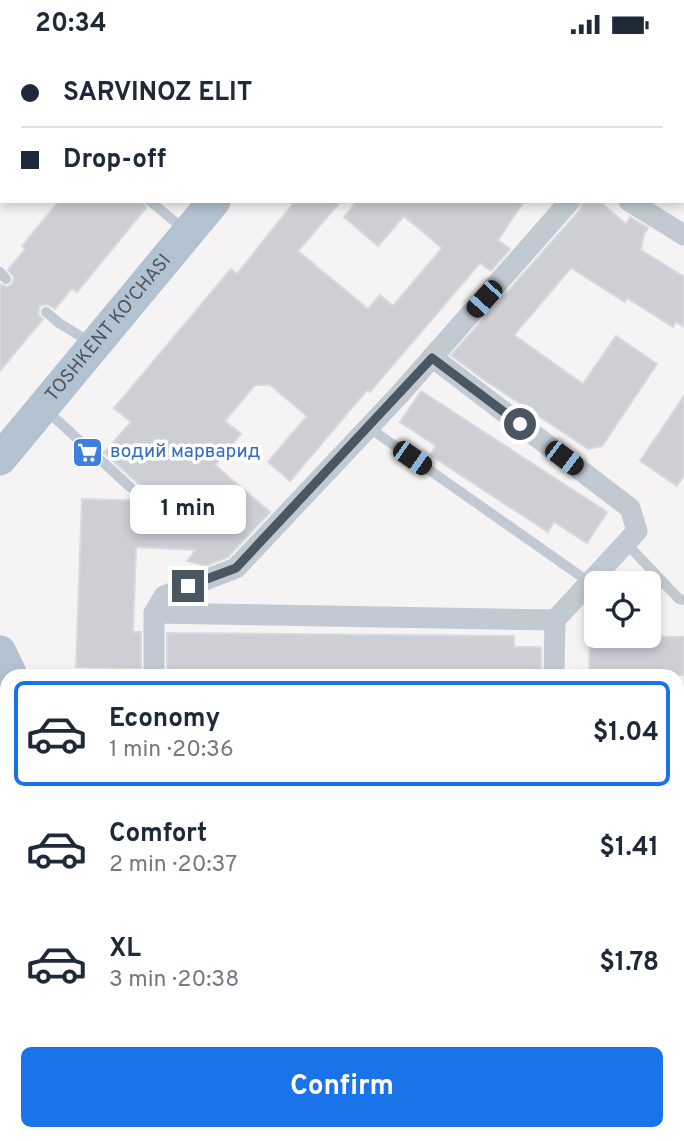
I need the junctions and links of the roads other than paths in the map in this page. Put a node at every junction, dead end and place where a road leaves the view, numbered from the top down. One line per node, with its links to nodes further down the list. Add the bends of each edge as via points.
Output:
1 (152, 203): 5 (lane)
2 (212, 203): 5 (main road, TOSHKENT KO'CHASI)
3 (567, 203): 9 (street)
4 (632, 203): 6 (street)
5 (188, 232): 8 (main road, TOSHKENT KO'CHASI)
6 (684, 235)
7 (46, 312): 8 (lane)
8 (93, 344): 10 (main road, TOSHKENT KO'CHASI)
9 (432, 358): 11 (street); 14 (street, via 630,508 637,531)
10 (43, 408): 12 (main road, TOSHKENT KO'CHASI); 13 (lane)
11 (368, 427): 16 (lane); 19 (street, via 236,568 164,596)
12 (1, 459)
13 (130, 487)
14 (626, 543): 15 (street); 18 (lane)
15 (599, 571)
16 (584, 578)
17 (584, 588): 20 (street)
18 (684, 600)
19 (153, 613): 20 (street); 23 (street)
20 (555, 620): 24 (street)
21 (0, 652): 22 (main road)
22 (8, 669)
23 (154, 669)
24 (554, 669)

